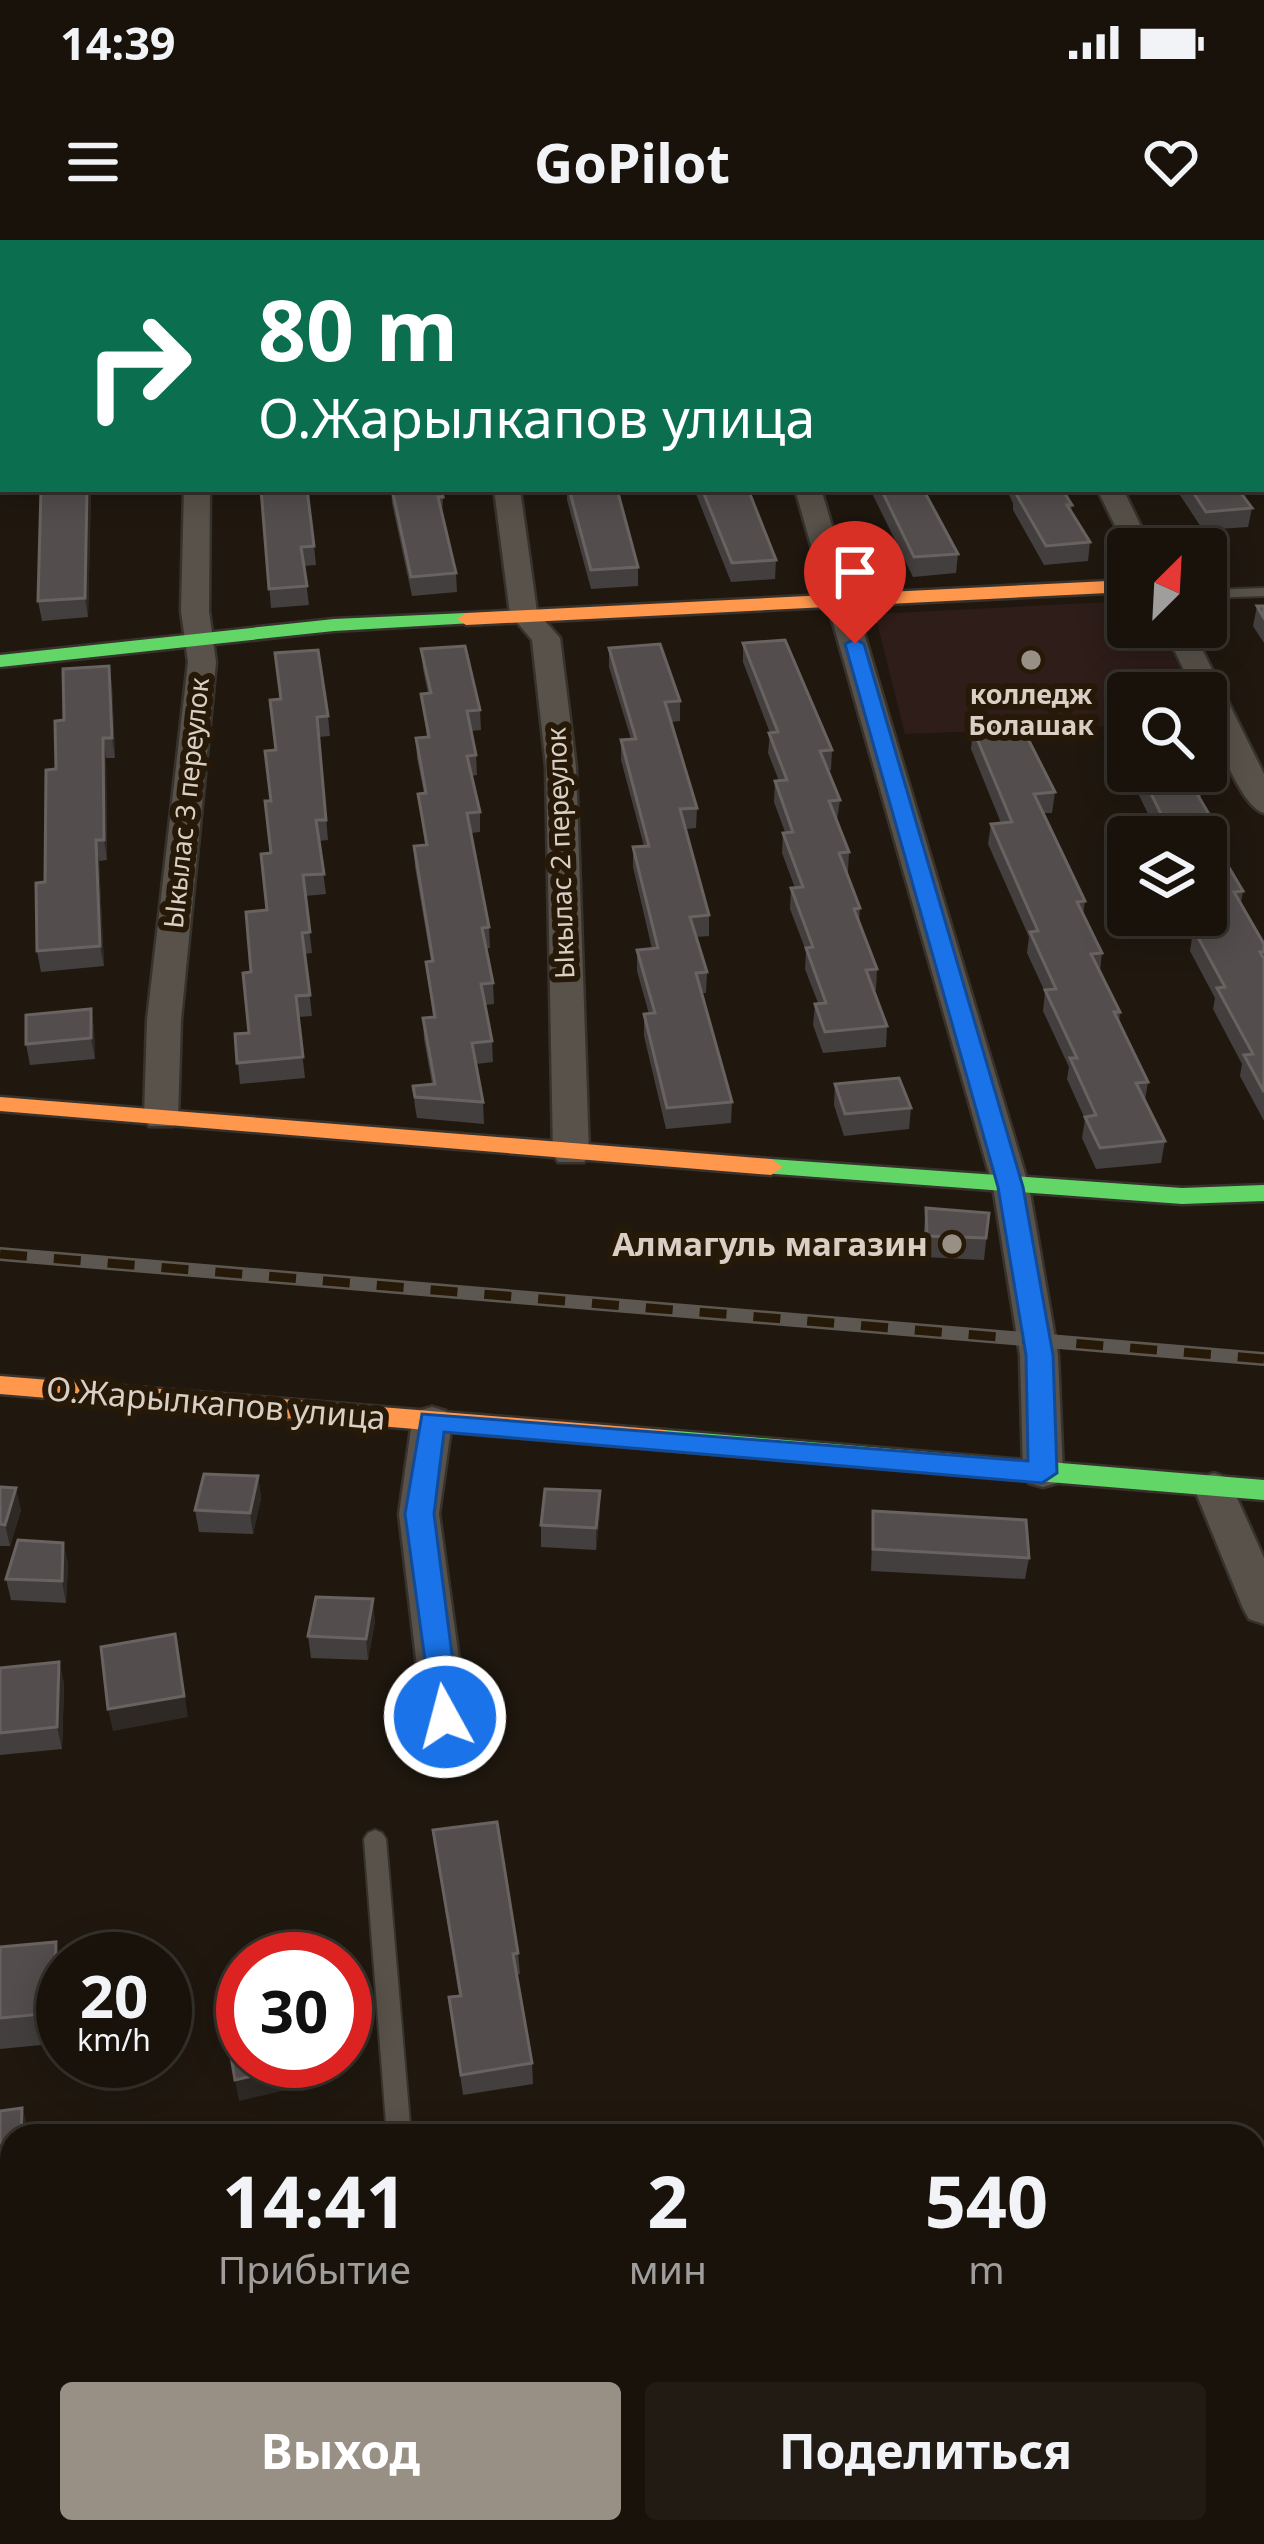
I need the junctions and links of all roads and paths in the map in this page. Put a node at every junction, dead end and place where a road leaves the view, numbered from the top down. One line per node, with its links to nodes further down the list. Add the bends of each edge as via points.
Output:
1 (196, 492): 11 (street, Ыкылас 3 переулок)
2 (507, 492): 10 (street, Ыкылас 2 переулок)
3 (809, 492): 9 (street)
4 (1111, 492): 5 (street)
5 (1129, 528)
6 (1107, 587): 9 (street)
7 (1264, 592): 8 (lane)
8 (1227, 593)
9 (842, 599): 10 (street); 18 (street)
10 (524, 614): 11 (street); 17 (street, Ыкылас 2 переулок, via 545,638 561,767)
11 (199, 638): 13 (street); 16 (street, Ыкылас 3 переулок)
12 (1187, 648): 14 (street)
13 (0, 661)
14 (1264, 804)
15 (0, 1104): 16 (street)
16 (160, 1118): 17 (street)
17 (571, 1154): 18 (street)
18 (1010, 1187): 19 (street); 22 (street, via 1040,1355)
19 (1264, 1193)
20 (0, 1385): 21 (street, О.Жарылкапов улица)
21 (432, 1421): 22 (street, О.Жарылкапов улица); 26 (street, О.Жарылкапов улица, via 419,1514)
22 (1042, 1473): 23 (street, О.Жарылкапов улица)
23 (1214, 1488): 24 (street, О.Жарылкапов улица); 25 (street)
24 (1264, 1490)
25 (1264, 1608)
26 (445, 1717)
27 (376, 1838): 28 (lane)
28 (398, 2124)

